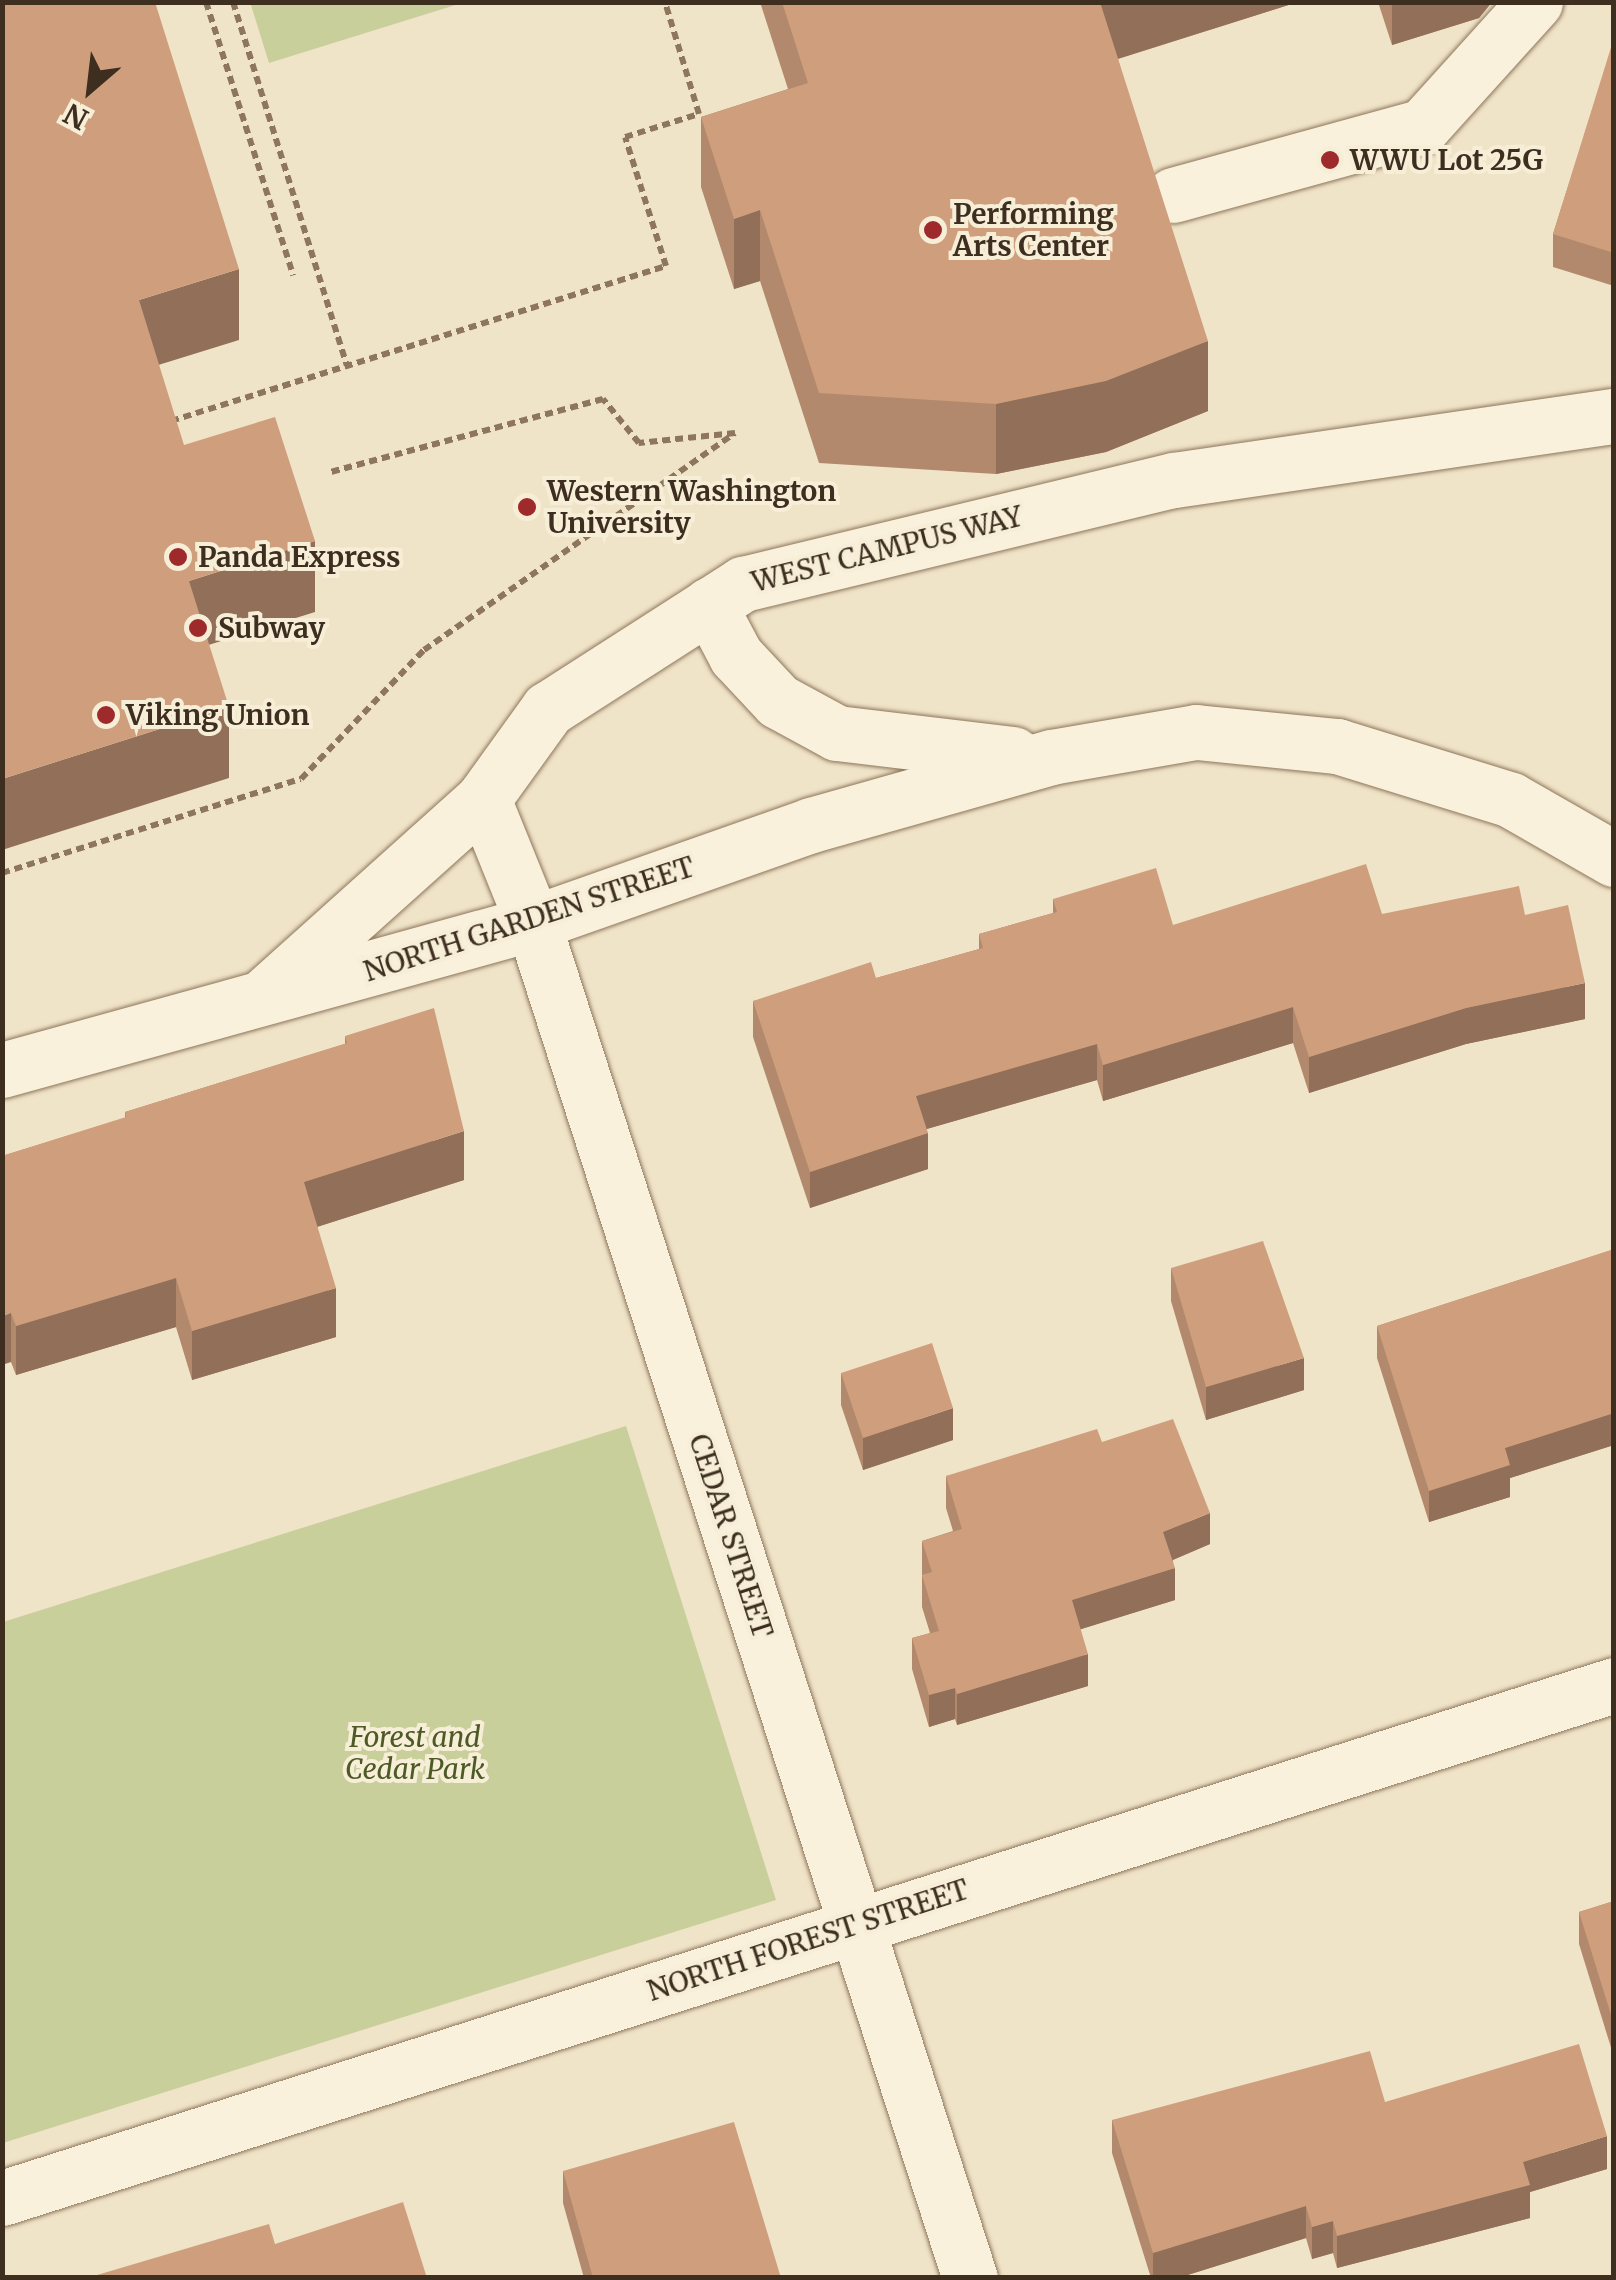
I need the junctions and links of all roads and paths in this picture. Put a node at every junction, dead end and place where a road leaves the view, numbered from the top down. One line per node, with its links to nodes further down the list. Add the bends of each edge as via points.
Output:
1 (206, 2): 6 (path)
2 (233, 2): 7 (path)
3 (664, 2): 7 (path, via 700,114 625,136 666,266)
4 (1536, 2): 5 (street, via 1422,126)
5 (1173, 195)
6 (293, 274)
7 (348, 366): 9 (path)
8 (1614, 416): 11 (street, WEST CAMPUS WAY, via 1174,480 743,584)
9 (157, 426)
10 (330, 472): 15 (path, via 604,399 639,443 734,433 424,650 301,778)
11 (709, 605): 12 (street, NORTH GARDEN STREET, via 736,656 778,702 837,733); 13 (street, WEST CAMPUS WAY, via 548,709)
12 (1051, 757): 14 (street, NORTH GARDEN STREET, via 1196,732 1337,746 1511,800); 16 (street, NORTH GARDEN STREET, via 811,824)
13 (483, 798): 16 (street, CEDAR STREET); 17 (street, WEST CAMPUS WAY)
14 (1614, 859)
15 (2, 873)
16 (533, 923): 17 (street, NORTH GARDEN STREET); 20 (street, CEDAR STREET)
17 (253, 1005): 18 (street, NORTH GARDEN STREET)
18 (2, 1070)
19 (1614, 1684): 20 (street, NORTH FOREST STREET)
20 (856, 1924): 21 (street, NORTH FOREST STREET); 22 (street, CEDAR STREET)
21 (2, 2198)
22 (970, 2278)

